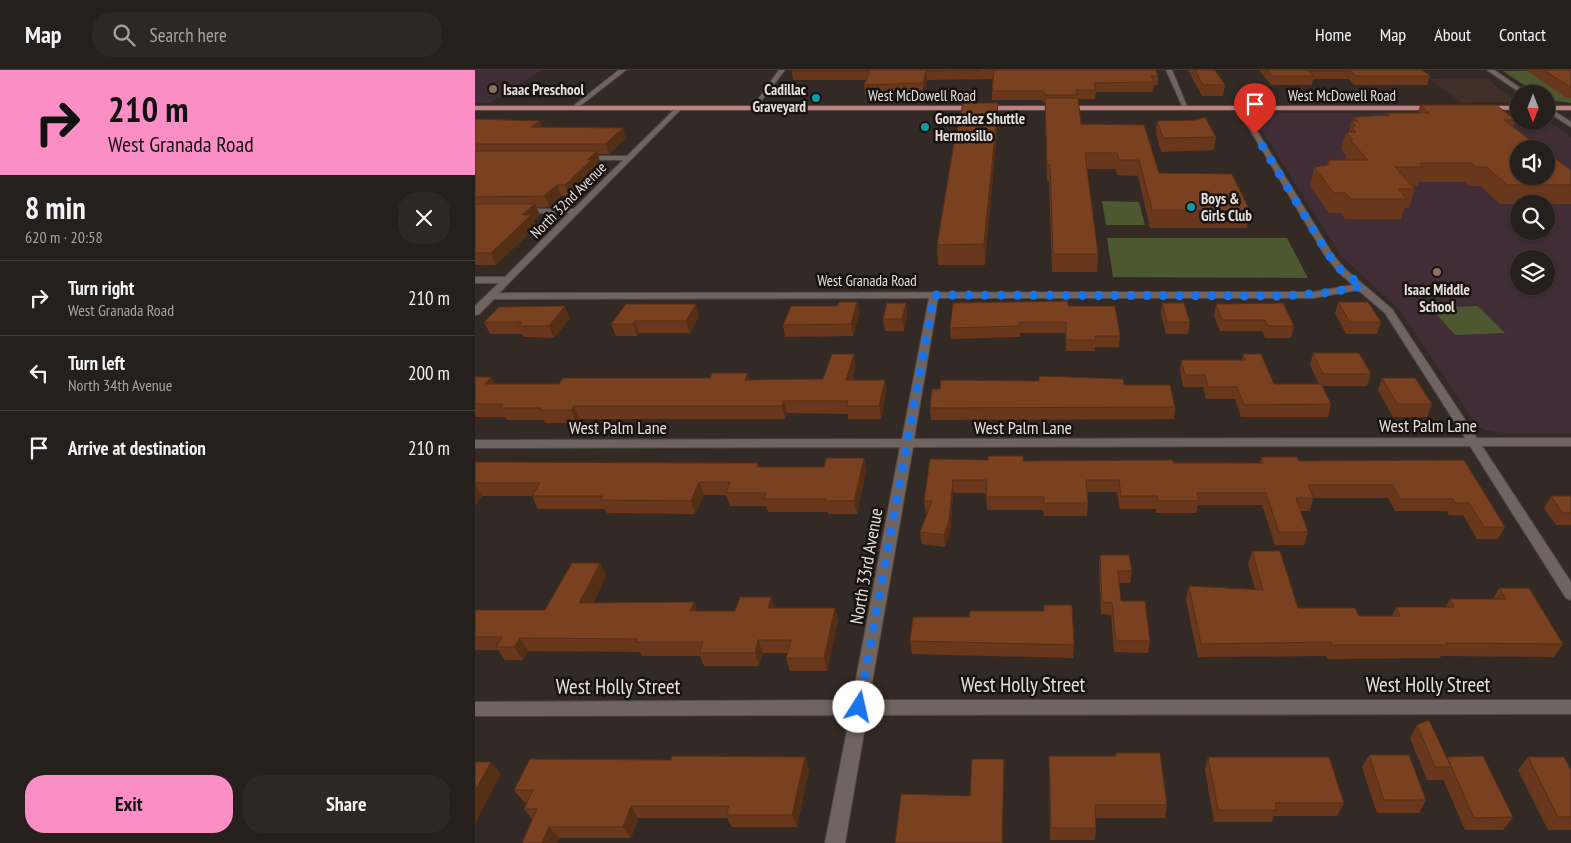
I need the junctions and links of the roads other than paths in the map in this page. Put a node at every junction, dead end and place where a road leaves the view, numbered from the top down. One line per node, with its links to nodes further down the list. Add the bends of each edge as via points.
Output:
1 (623, 70): 7 (street)
2 (782, 70): 9 (street)
3 (1169, 70): 10 (street)
4 (1491, 70): 5 (street)
5 (1513, 85)
6 (475, 108): 7 (main road, West McDowell Road)
7 (574, 108): 8 (main road, West McDowell Road)
8 (679, 108): 9 (main road, West McDowell Road); 20 (street, North 32nd Avenue)
9 (753, 108): 10 (main road, West McDowell Road)
10 (1187, 108): 11 (main road, West McDowell Road)
11 (1240, 108): 12 (main road, West McDowell Road); 25 (street, via 1328,254 1341,270)
12 (1447, 108)
13 (1474, 108): 14 (main road)
14 (1510, 108)
15 (1555, 108): 16 (main road)
16 (1571, 108)
17 (1555, 114): 18 (street)
18 (1571, 125)
19 (571, 158): 20 (street)
20 (629, 158): 21 (street, North 32nd Avenue)
21 (576, 211): 22 (street); 24 (street, North 32nd Avenue)
22 (511, 212)
23 (475, 280): 24 (street)
24 (508, 280): 27 (street, North 32nd Avenue)
25 (1362, 286): 26 (street, West Granada Road, via 1284,296); 29 (street, via 1389,311)
26 (934, 295): 27 (street, West Granada Road); 32 (street, North 33rd Avenue)
27 (491, 296): 28 (street, North 32nd Avenue)
28 (475, 312)
29 (1474, 442): 30 (street, West Palm Lane); 32 (street, West Palm Lane); 33 (street)
30 (1571, 442)
31 (475, 444): 32 (street, West Palm Lane)
32 (907, 444): 34 (street, North 33rd Avenue)
33 (1571, 594)
34 (859, 707): 35 (street, West Holly Street); 36 (street, West Holly Street); 37 (street, North 33rd Avenue)
35 (1571, 707)
36 (475, 710)
37 (835, 843)

